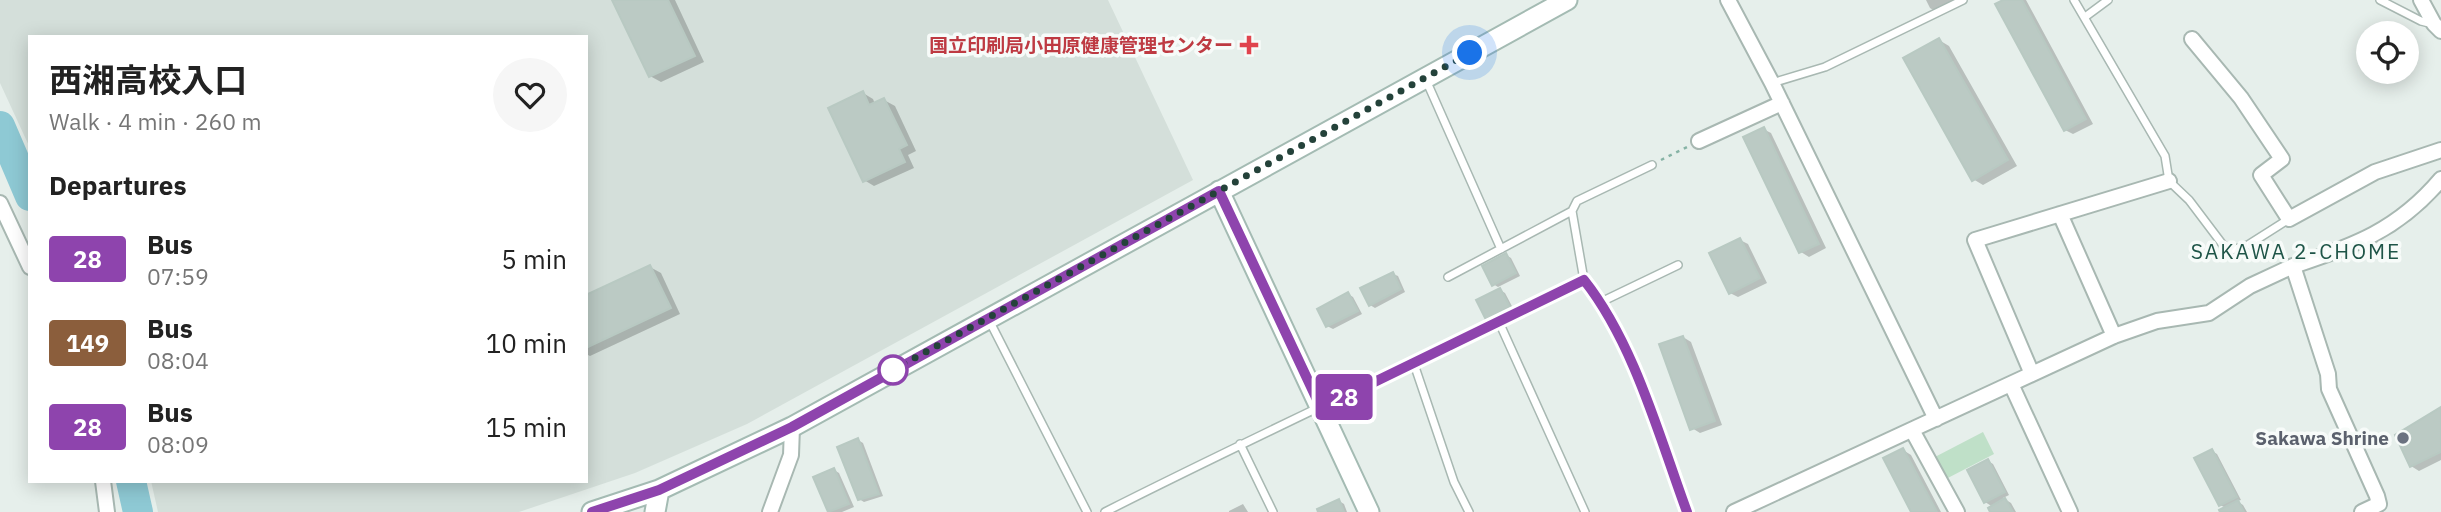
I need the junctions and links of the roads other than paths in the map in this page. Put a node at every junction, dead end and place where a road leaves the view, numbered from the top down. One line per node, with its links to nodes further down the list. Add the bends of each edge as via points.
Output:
1 (1728, 0): 12 (street)
2 (1964, 0): 12 (lane, via 1825,67)
3 (2074, 0): 8 (lane)
4 (2108, 0): 8 (lane)
5 (2380, 0): 9 (lane)
6 (2421, 0): 9 (street)
7 (1562, 1): 11 (street)
8 (2085, 17): 18 (lane, via 2165,156)
9 (2437, 27)
10 (2192, 39): 23 (street, via 2241,98 2282,159 2261,175)
11 (1425, 78): 19 (street); 24 (lane)
12 (1772, 83): 13 (street)
13 (1782, 103): 14 (street); 38 (street)
14 (1699, 141)
15 (2441, 150): 23 (street, via 2375,172)
16 (1652, 164): 21 (lane, via 1577,201)
17 (2441, 179): 27 (street, via 2392,225 2362,242)
18 (2169, 181): 22 (street); 23 (lane, via 2232,250)
19 (1219, 191): 31 (street); 37 (street)
20 (0, 203): 25 (street)
21 (1572, 211): 24 (lane); 29 (lane)
22 (2060, 214): 33 (street); 35 (street, via 1975,240)
23 (2289, 219)
24 (1501, 249): 28 (lane)
25 (28, 263)
26 (1678, 265): 30 (lane)
27 (2293, 267): 33 (street, via 2250,286 2209,313 2157,321); 59 (street, via 2329,389 2377,496 2379,504)
28 (1448, 277)
29 (1584, 280): 30 (lane); 32 (lane)
30 (1601, 302): 55 (lane, via 1628,353)
31 (988, 318): 39 (street); 49 (lane)
32 (1499, 322): 34 (lane); 54 (lane)
33 (2114, 336): 35 (street)
34 (1414, 364): 37 (lane); 53 (lane, via 1454,482)
35 (2032, 374): 36 (street)
36 (2011, 384): 38 (street); 58 (street)
37 (1321, 408): 41 (lane); 52 (street)
38 (1936, 419): 40 (street)
39 (792, 427): 43 (street); 48 (street, via 791,456)
40 (1912, 429): 44 (street); 57 (street)
41 (1240, 444): 50 (lane); 51 (lane)
42 (103, 483): 45 (street)
43 (659, 490): 46 (street); 47 (street)
44 (1765, 506): 56 (street)
45 (107, 512)
46 (592, 512)
47 (655, 512)
48 (771, 512)
49 (1087, 512)
50 (1105, 512)
51 (1273, 512)
52 (1369, 512)
53 (1469, 512)
54 (1584, 512)
55 (1687, 512)
56 (1734, 512)
57 (1957, 512)
58 (2070, 512)
59 (2362, 512)

